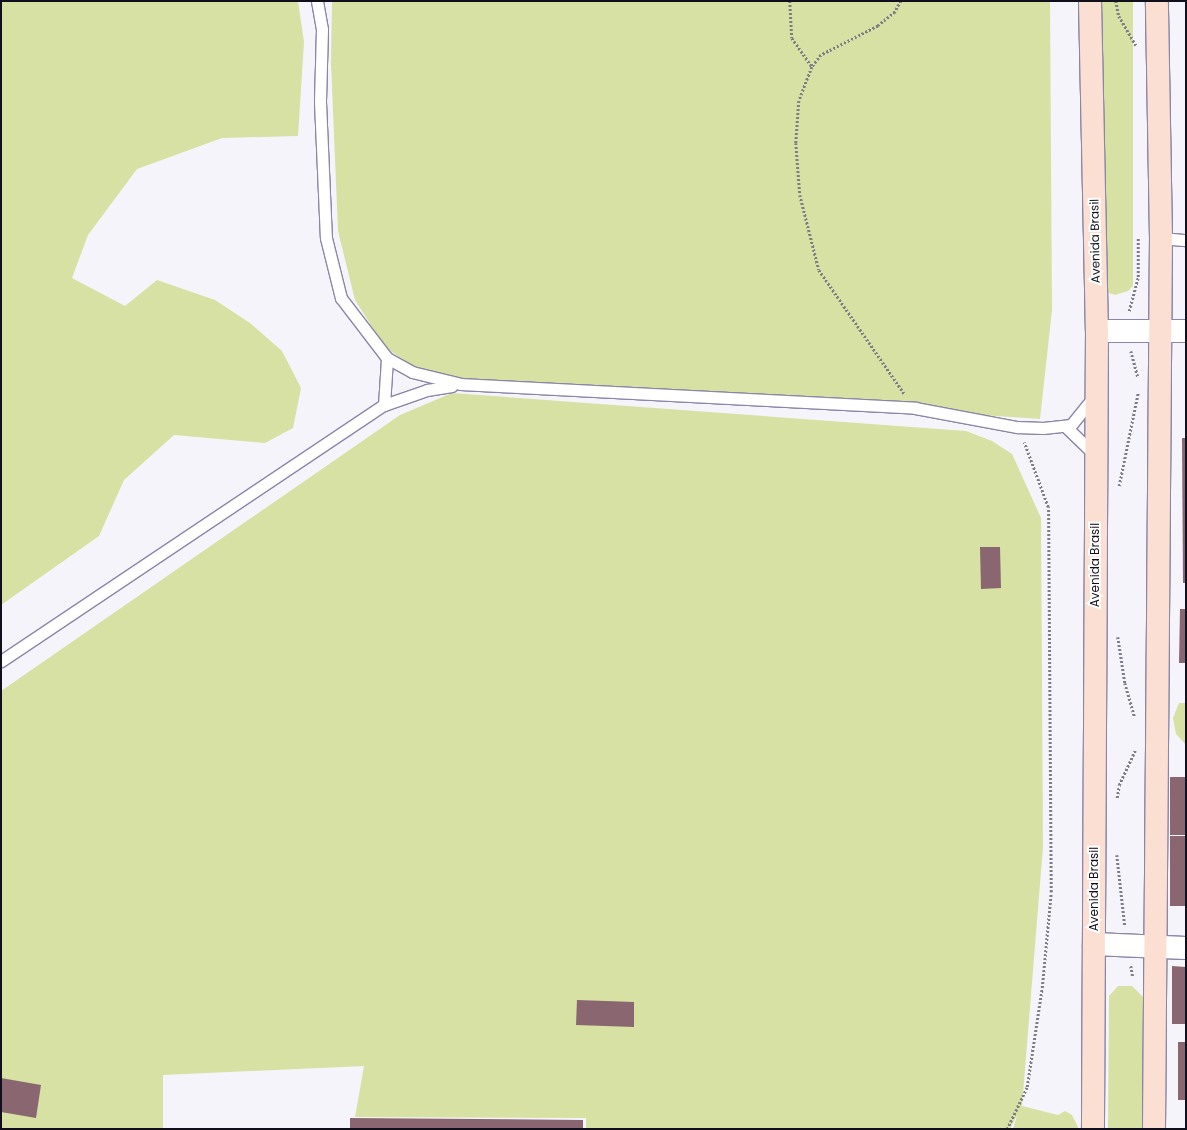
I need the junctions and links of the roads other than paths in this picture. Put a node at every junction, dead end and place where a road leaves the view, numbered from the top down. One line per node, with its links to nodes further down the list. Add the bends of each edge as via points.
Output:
1 (318, 1): 9 (lane, via 322,29 320,102 326,238 341,298)
2 (1090, 1): 6 (main road, Avenida Brasil)
3 (1157, 1): 4 (main road)
4 (1161, 238): 5 (lane); 7 (main road)
5 (1186, 240)
6 (1097, 331): 7 (street); 11 (main road, Avenida Brasil)
7 (1159, 331): 8 (street); 17 (main road)
8 (1186, 331)
9 (387, 358): 10 (lane, via 428,378); 12 (lane)
10 (461, 384): 12 (lane, via 426,390); 13 (lane, via 915,408 1017,427)
11 (1095, 395): 13 (lane, via 1082,414); 14 (main road, Avenida Brasil)
12 (384, 405): 15 (lane)
13 (1066, 428): 14 (lane)
14 (1095, 455): 16 (main road, Avenida Brasil)
15 (1, 661)
16 (1094, 944): 17 (street); 19 (main road, Avenida Brasil)
17 (1156, 948): 18 (street); 20 (main road)
18 (1186, 948)
19 (1093, 1129)
20 (1154, 1129)

